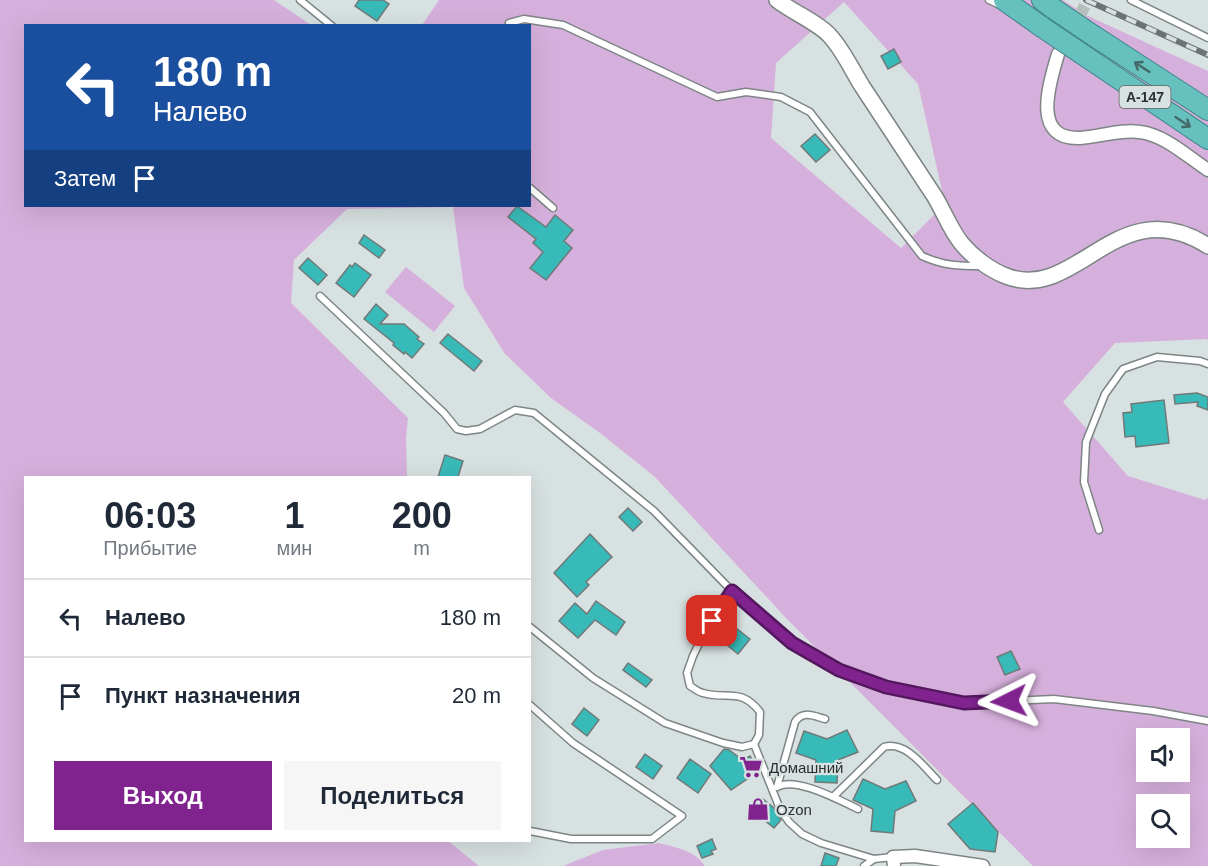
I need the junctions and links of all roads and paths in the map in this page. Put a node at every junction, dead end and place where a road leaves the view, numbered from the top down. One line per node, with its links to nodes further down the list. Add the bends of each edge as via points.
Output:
1 (300, 0): 8 (lane)
2 (777, 0): 18 (street, via 829,34 937,200 961,244)
3 (989, 0): 9 (lane)
4 (1004, 0): 9 (highway, А-147)
5 (1131, 0): 10 (lane)
6 (1048, 4): 12 (highway, А-147, one-way to 6, bridge)
7 (509, 23): 18 (lane, via 524,19 563,25 717,97 746,92 781,97 810,112 922,256 952,267)
8 (330, 24)
9 (1042, 27): 13 (highway, А-147, one-way to 13, bridge)
10 (1208, 38)
11 (1058, 54): 14 (street, via 1047,104 1052,128 1078,138 1124,132 1156,136)
12 (1208, 110)
13 (1208, 139)
14 (1208, 170)
15 (531, 189): 16 (lane)
16 (553, 208)
17 (1208, 246): 18 (street, via 1181,232 1145,230 1102,247 1056,275 1035,282 1022,282)
18 (986, 266)
19 (320, 296): 22 (lane, via 458,429 480,429 515,410 534,413 654,510)
20 (1208, 364): 21 (lane, via 1157,357 1123,369 1105,394 1086,442 1084,482)
21 (1099, 530)
22 (732, 591): 26 (lane, via 792,643 839,670 886,687 964,703 1054,699); 27 (lane, via 704,633 687,674 690,686 702,693 741,696 753,702 760,712 759,735)
23 (531, 628): 27 (lane, via 593,678 664,723 723,743 742,747)
24 (531, 706): 32 (lane, via 573,743 682,816 652,839 571,839)
25 (825, 719): 29 (lane, via 806,714 795,722)
26 (1208, 721)
27 (754, 744): 29 (lane, via 766,776)
28 (937, 780): 30 (lane, via 910,753 890,746 884,747)
29 (775, 787): 30 (lane, via 794,783); 33 (lane, via 780,809 802,834)
30 (833, 797): 31 (lane)
31 (858, 808)
32 (531, 831)
33 (874, 859): 34 (lane); 36 (lane)
34 (893, 862): 35 (street, via 915,856)
35 (936, 863): 37 (street)
36 (864, 866)
37 (983, 866)

